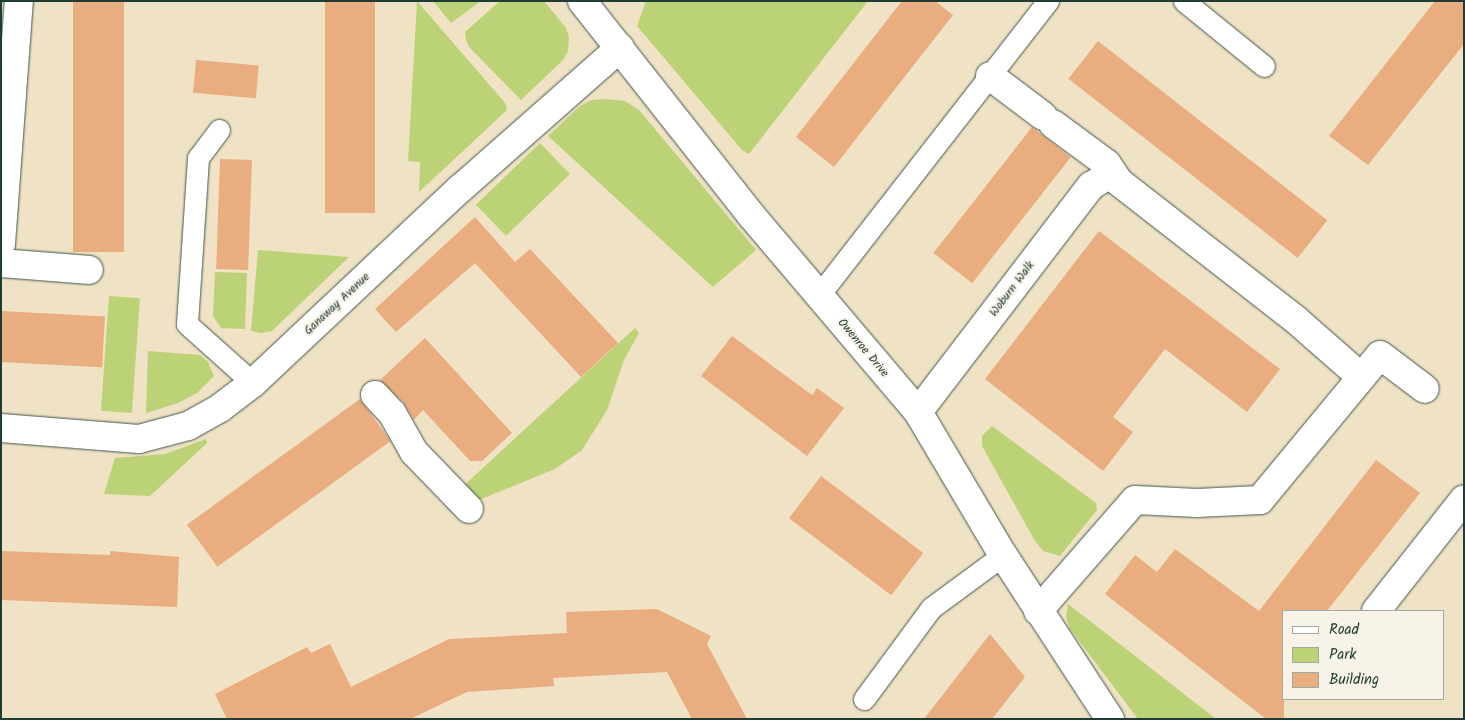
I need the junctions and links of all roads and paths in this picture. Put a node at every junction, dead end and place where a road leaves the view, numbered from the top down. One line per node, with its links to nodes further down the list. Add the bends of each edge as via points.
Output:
1 (19, 1): 10 (street)
2 (582, 1): 5 (street, Owenroe Drive)
3 (1048, 1): 7 (lane)
4 (1184, 1): 6 (lane)
5 (620, 48): 13 (street, Owenroe Drive, via 751,215); 15 (street, Ganaway Avenue, via 460,188)
6 (1264, 66)
7 (990, 76): 9 (street, via 1107,164); 13 (lane)
8 (219, 130): 15 (lane, via 198,158 187,324)
9 (1112, 173): 14 (street, via 1119,182 1295,319); 18 (street, Woburn Walk, via 1091,186)
10 (1, 244)
11 (1, 263): 12 (street)
12 (90, 270)
13 (819, 295): 18 (street, Owenroe Drive)
14 (1361, 377): 16 (street, via 1380,355); 24 (street, via 1260,500 1197,503 1135,500)
15 (253, 383): 19 (street, Ganaway Avenue, via 220,408 188,426 139,439)
16 (1425, 389)
17 (374, 395): 21 (street, via 392,413 414,452)
18 (918, 412): 22 (street, Owenroe Drive)
19 (1, 428)
20 (1464, 499): 23 (street)
21 (469, 509)
22 (1003, 555): 24 (street, Owenroe Drive); 25 (lane, via 931,608)
23 (1377, 610)
24 (1038, 611): 26 (street, Owenroe Drive)
25 (864, 699)
26 (1110, 719)

